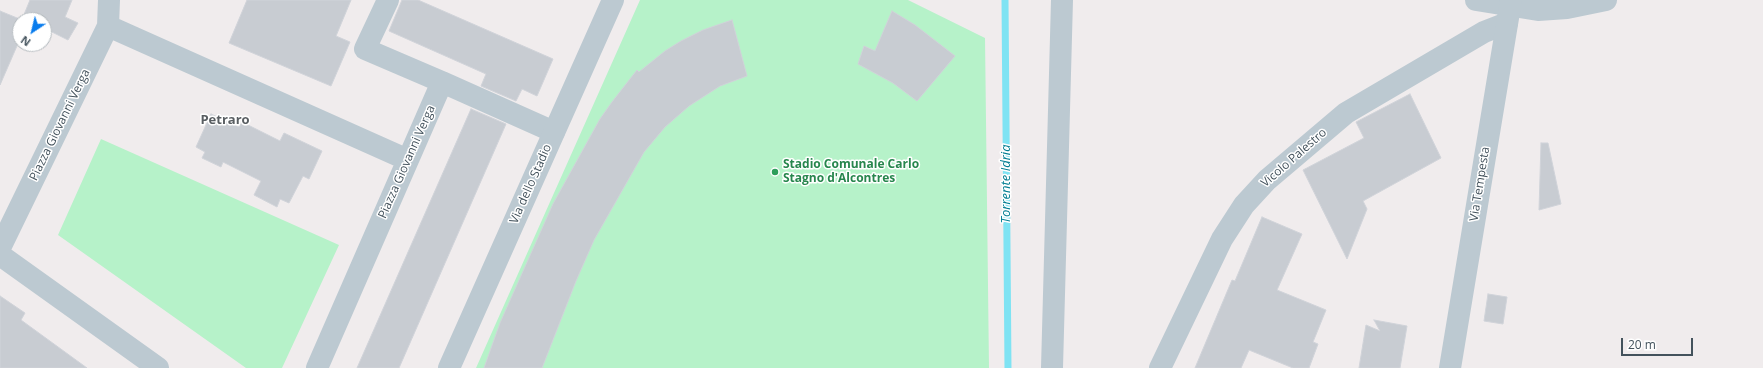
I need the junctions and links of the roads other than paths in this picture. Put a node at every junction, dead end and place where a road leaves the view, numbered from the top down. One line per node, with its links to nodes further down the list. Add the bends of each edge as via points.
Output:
1 (109, 0): 8 (street, Piazza Giovanni Verga)
2 (388, 0): 9 (street, via 365,49)
3 (613, 0): 10 (street, Via dello Stadio)
4 (1062, 0): 17 (street)
5 (1476, 0): 7 (street)
6 (1606, 0): 7 (street, via 1567,8)
7 (1509, 10): 18 (street, Vicolo Palestro, via 1484,32 1346,113 1267,180 1244,205 1222,239); 19 (street, Via Tempesta)
8 (108, 26): 11 (street); 12 (street, Piazza Giovanni Verga)
9 (442, 82): 10 (street); 11 (street, Piazza Giovanni Verga)
10 (554, 132): 16 (street, Via dello Stadio)
11 (408, 160): 15 (street, Piazza Giovanni Verga)
12 (0, 248)
13 (0, 255): 14 (street)
14 (158, 368)
15 (317, 368)
16 (449, 368)
17 (1052, 368)
18 (1160, 368)
19 (1450, 368)

